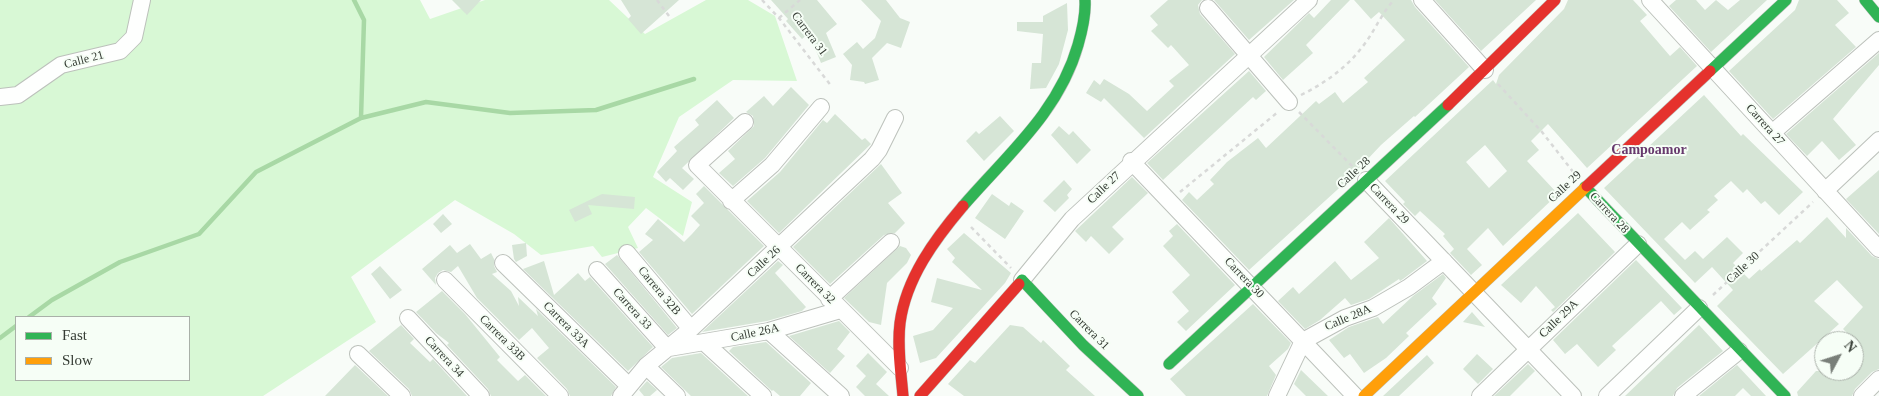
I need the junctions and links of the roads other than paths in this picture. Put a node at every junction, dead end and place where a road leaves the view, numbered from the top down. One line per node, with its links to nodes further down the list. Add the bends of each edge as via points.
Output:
1 (142, 0): 15 (street, Calle 21, via 134,36 120,51 61,66 18,95)
2 (1085, 0): 44 (street, via 1079,52 1065,85 1042,118 933,241 905,299)
3 (1309, 0): 12 (street, Calle 27)
4 (1555, 0): 14 (street, Calle 28)
5 (1650, 0): 13 (street, Carrera 27)
6 (1786, 0): 13 (street, Calle 29)
7 (1865, 0): 10 (street)
8 (1427, 2): 14 (street)
9 (1208, 8): 12 (street)
10 (1879, 17)
11 (1879, 40): 20 (street)
12 (1249, 54): 16 (street); 22 (street, Calle 27)
13 (1713, 68): 20 (street, Carrera 27); 24 (street, Calle 29)
14 (1485, 70): 23 (street, Calle 28)
15 (0, 96)
16 (1289, 102)
17 (821, 107): 26 (street, via 772,165)
18 (895, 118): 29 (street, Calle 26, via 872,159)
19 (745, 122): 26 (street, Carrera 32, via 697,165)
20 (1772, 133): 25 (street, Carrera 27)
21 (1879, 140): 25 (street)
22 (1132, 161): 36 (street, Calle 27, via 1072,219); 37 (street, Carrera 30)
23 (1366, 180): 32 (street, Carrera 29); 37 (street, Calle 28)
24 (1585, 187): 28 (street, Carrera 28); 38 (street, Calle 29)
25 (1825, 191): 30 (street, Carrera 27)
26 (730, 201): 29 (street, Carrera 32)
27 (891, 242): 39 (street)
28 (1638, 244): 40 (street, Carrera 28); 49 (street, Calle 29A)
29 (779, 249): 39 (street, Carrera 32); 42 (street, Calle 26)
30 (1879, 249)
31 (627, 252): 42 (street, Carrera 32B)
32 (1444, 261): 38 (street, Carrera 29); 46 (street, Calle 28A, via 1373,308 1345,318)
33 (503, 263): 56 (street, Carrera 33A)
34 (596, 270): 48 (street, Carrera 33)
35 (445, 280): 60 (street, Carrera 33B)
36 (1022, 280): 57 (street, Calle 27); 65 (street, Carrera 31, via 1083,345)
37 (1252, 287): 46 (street, Carrera 30); 52 (street, Calle 28)
38 (1474, 292): 49 (street, Carrera 29); 68 (street, Calle 29)
39 (834, 304): 43 (street, Calle 26A); 45 (street, Carrera 32)
40 (1700, 308): 50 (street, Carrera 28); 71 (street)
41 (408, 318): 59 (street, Carrera 34)
42 (691, 329): 48 (street, Calle 26)
43 (769, 331): 47 (street, Calle 26A); 63 (street)
44 (897, 337): 45 (street); 54 (street)
45 (872, 338): 54 (street, Carrera 32)
46 (1303, 341): 66 (street); 67 (street, Carrera 30)
47 (705, 343): 48 (street, Calle 26A); 62 (street)
48 (667, 348): 53 (street, Calle 26)
49 (1528, 349): 69 (street, Calle 29A); 70 (street, Carrera 29)
50 (1739, 351): 72 (street); 73 (street, Carrera 28)
51 (358, 354): 58 (street)
52 (1169, 364)
53 (646, 366): 56 (street, Calle 26); 61 (street)
54 (900, 368): 64 (street)
55 (1879, 379): 74 (street)
56 (625, 391)
57 (925, 394)
58 (402, 396)
59 (481, 396)
60 (560, 396)
61 (677, 396)
62 (763, 396)
63 (841, 396)
64 (903, 396)
65 (1138, 396)
66 (1277, 396)
67 (1355, 396)
68 (1364, 396)
69 (1480, 396)
70 (1573, 396)
71 (1607, 396)
72 (1683, 396)
73 (1784, 396)
74 (1862, 396)

